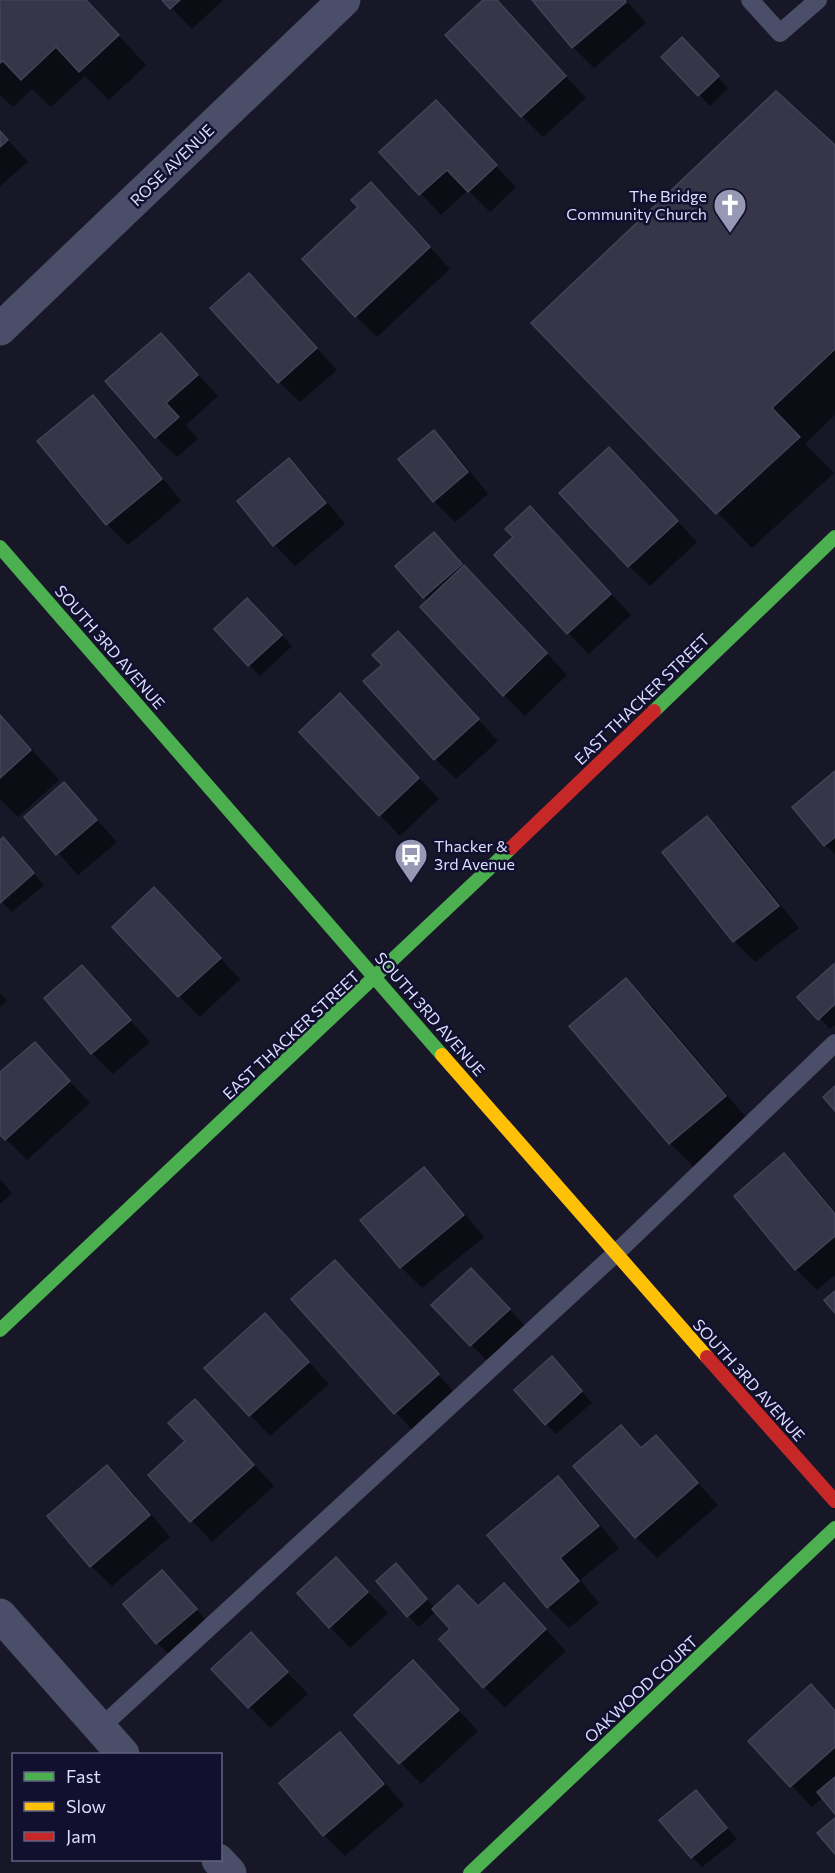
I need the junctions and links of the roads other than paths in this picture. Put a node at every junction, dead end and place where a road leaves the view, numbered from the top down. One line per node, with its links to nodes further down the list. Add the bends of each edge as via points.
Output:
1 (344, 0): 4 (street, ROSE AVENUE)
2 (750, 0): 3 (lane, via 780,33)
3 (818, 0)
4 (0, 329)
5 (835, 537): 7 (street, EAST THACKER STREET)
6 (0, 547): 7 (street, SOUTH 3RD AVENUE)
7 (376, 977): 9 (street, SOUTH 3RD AVENUE); 10 (street, EAST THACKER STREET)
8 (835, 1042): 9 (lane)
9 (615, 1254): 11 (street, SOUTH 3RD AVENUE); 14 (lane)
10 (0, 1330)
11 (835, 1502)
12 (835, 1528): 18 (street, OAKWOOD COURT)
13 (0, 1615): 14 (street)
14 (99, 1729): 15 (street)
15 (121, 1753)
16 (219, 1861): 17 (street)
17 (230, 1873)
18 (470, 1873)

